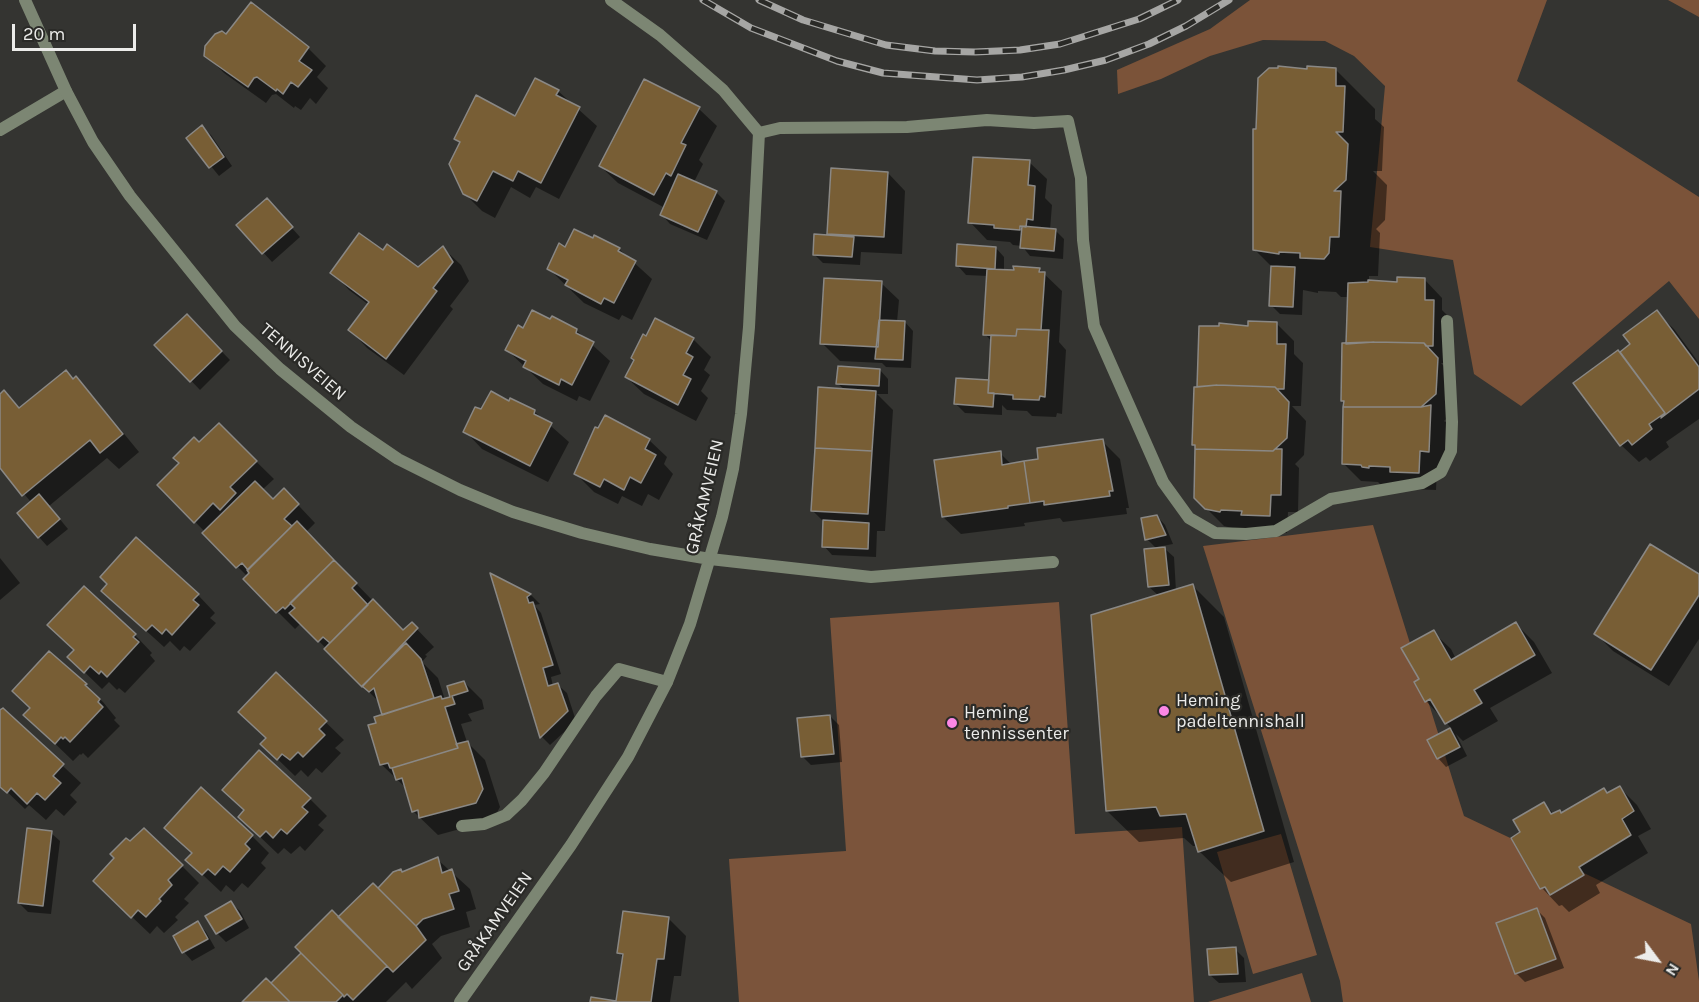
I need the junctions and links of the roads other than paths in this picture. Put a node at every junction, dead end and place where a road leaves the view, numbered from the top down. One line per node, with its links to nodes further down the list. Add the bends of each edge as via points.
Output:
1 (25, 0): 3 (street, TENNISVEIEN)
2 (611, 0): 5 (street, via 660,34 723,90)
3 (66, 91): 4 (street); 7 (street, TENNISVEIEN, via 93,142 130,196 235,326 351,427 398,459 513,512 582,533)
4 (0, 130)
5 (759, 133): 6 (street, via 780,128 1068,120 1081,178 1083,240 1094,326 1163,482 1189,519 1215,533 1276,531 1331,499 1422,483 1441,472 1451,452); 7 (street, GRÅKAMVEIEN, via 741,414 733,469)
6 (1447, 321)
7 (710, 560): 8 (street, TENNISVEIEN, via 871,577); 9 (street, GRÅKAMVEIEN)
8 (1053, 562)
9 (668, 682): 10 (street, via 619,669 522,800 506,814 484,824); 11 (street, GRÅKAMVEIEN, via 572,845)
10 (462, 826)
11 (460, 1002)

